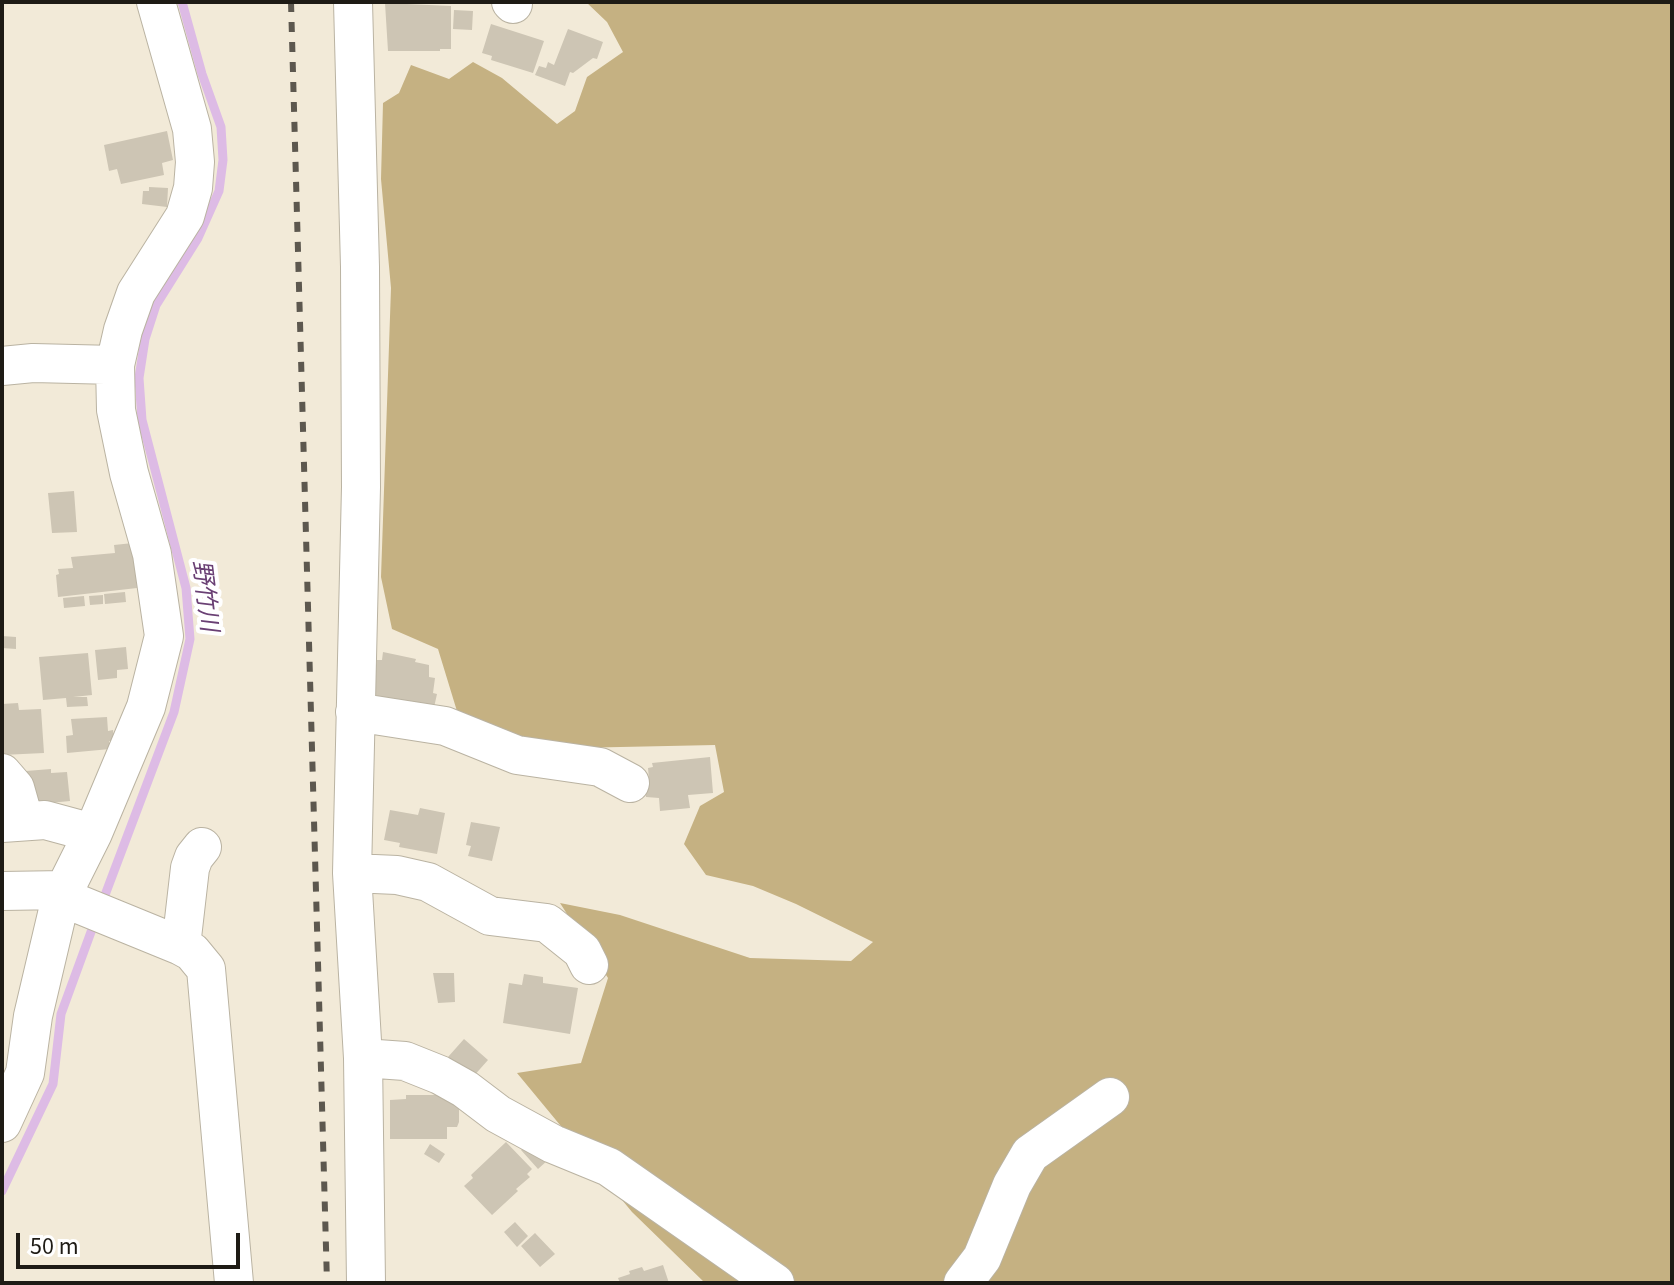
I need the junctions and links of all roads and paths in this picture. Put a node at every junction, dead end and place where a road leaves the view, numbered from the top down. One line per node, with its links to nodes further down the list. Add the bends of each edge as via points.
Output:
1 (156, 2): 3 (street, via 192,129 193,188 185,216 136,293)
2 (353, 2): 5 (street, via 361,487)
3 (115, 365): 4 (street); 9 (street, via 116,410 152,554 164,636 146,707)
4 (2, 366)
5 (355, 712): 7 (street, via 445,726 517,755 600,767); 11 (street)
6 (2, 773): 8 (street, via 15,788)
7 (630, 783)
8 (13, 821): 9 (street, via 45,820)
9 (93, 833): 13 (street)
10 (202, 847): 14 (street, via 190,868)
11 (352, 873): 15 (street, via 428,882 490,916 547,923 582,951); 17 (street)
12 (2, 891): 13 (street)
13 (63, 894): 14 (street); 16 (street)
14 (181, 946): 20 (street, via 206,969)
15 (589, 965)
16 (17, 1018): 19 (street, via 25,1073)
17 (363, 1058): 21 (street); 22 (street, via 405,1061 440,1075 553,1144 609,1167)
18 (1110, 1097): 23 (street, via 1030,1154 982,1258)
19 (2, 1123)
20 (234, 1283)
21 (366, 1283)
22 (775, 1283)
23 (963, 1283)

